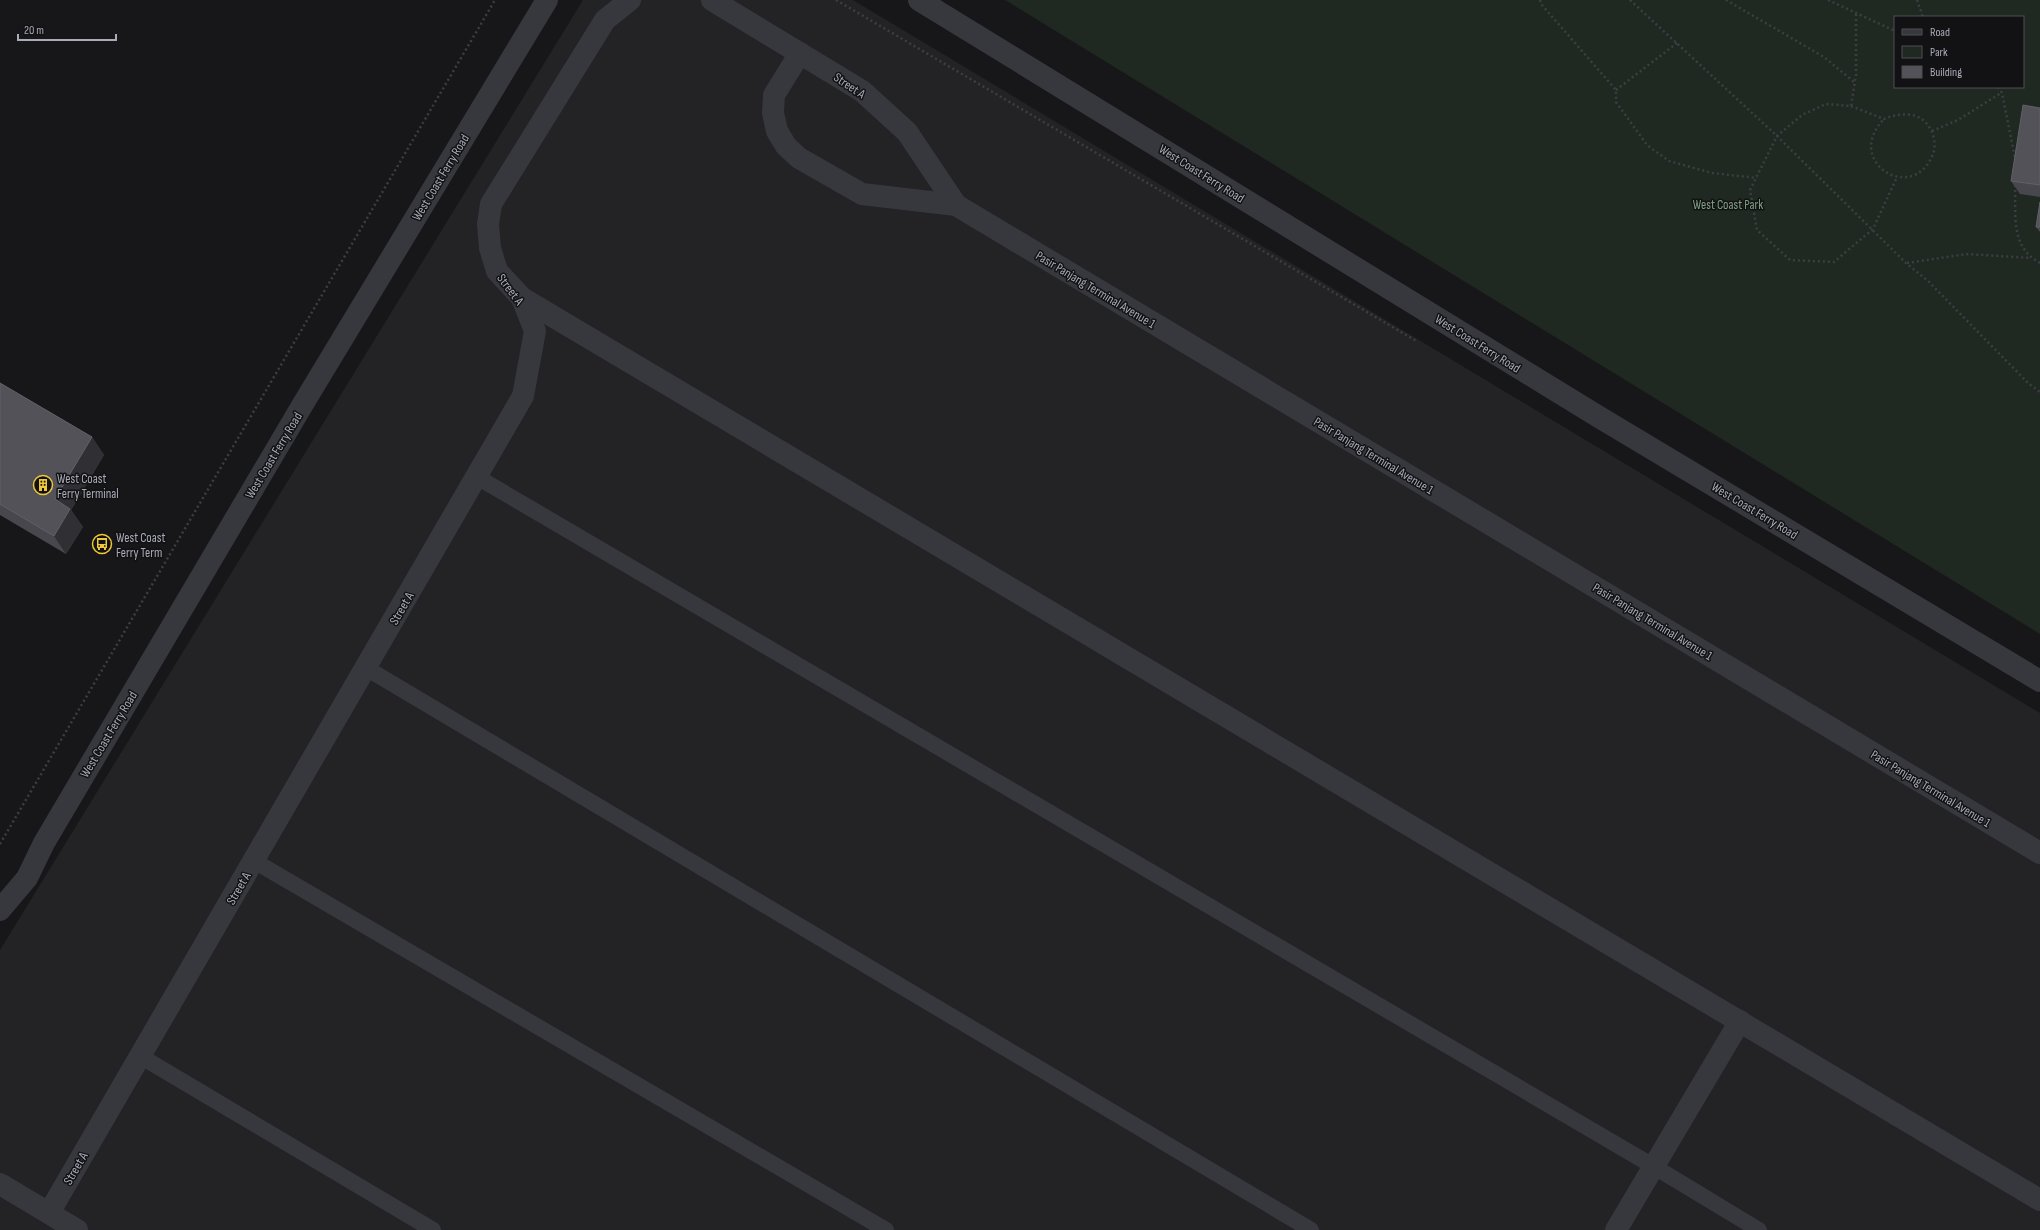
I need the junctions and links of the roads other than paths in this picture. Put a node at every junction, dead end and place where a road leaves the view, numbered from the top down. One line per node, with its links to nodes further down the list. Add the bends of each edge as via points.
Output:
1 (547, 0): 13 (street, West Coast Ferry Road, via 228,531 44,843 27,878)
2 (630, 0): 7 (street, Street A, via 605,20 491,204 489,242 497,271)
3 (712, 0): 5 (street, Street A)
4 (919, 0): 10 (street, West Coast Ferry Road, via 1599,417)
5 (800, 53): 6 (street, Street A, via 862,91 907,132); 6 (street, Pasir Panjang Terminal Avenue 1, via 774,95 773,113 777,131 786,146 799,158 862,194)
6 (956, 205): 11 (street, Pasir Panjang Terminal Avenue 1)
7 (522, 298): 8 (street, Street A, via 535,330 523,396); 14 (street)
8 (477, 477): 9 (street, Street A); 16 (lane)
9 (366, 668): 12 (street, Street A); 23 (lane)
10 (2040, 681)
11 (2040, 853)
12 (254, 861): 15 (street, Street A); 22 (lane)
13 (0, 910)
14 (1740, 1021): 16 (street); 18 (street)
15 (140, 1056): 19 (street, Street A); 21 (lane)
16 (1652, 1166): 24 (street); 25 (lane)
17 (0, 1184): 19 (street)
18 (2040, 1200)
19 (49, 1213): 20 (street)
20 (77, 1230)
21 (433, 1230)
22 (886, 1230)
23 (1311, 1230)
24 (1616, 1230)
25 (1759, 1230)

